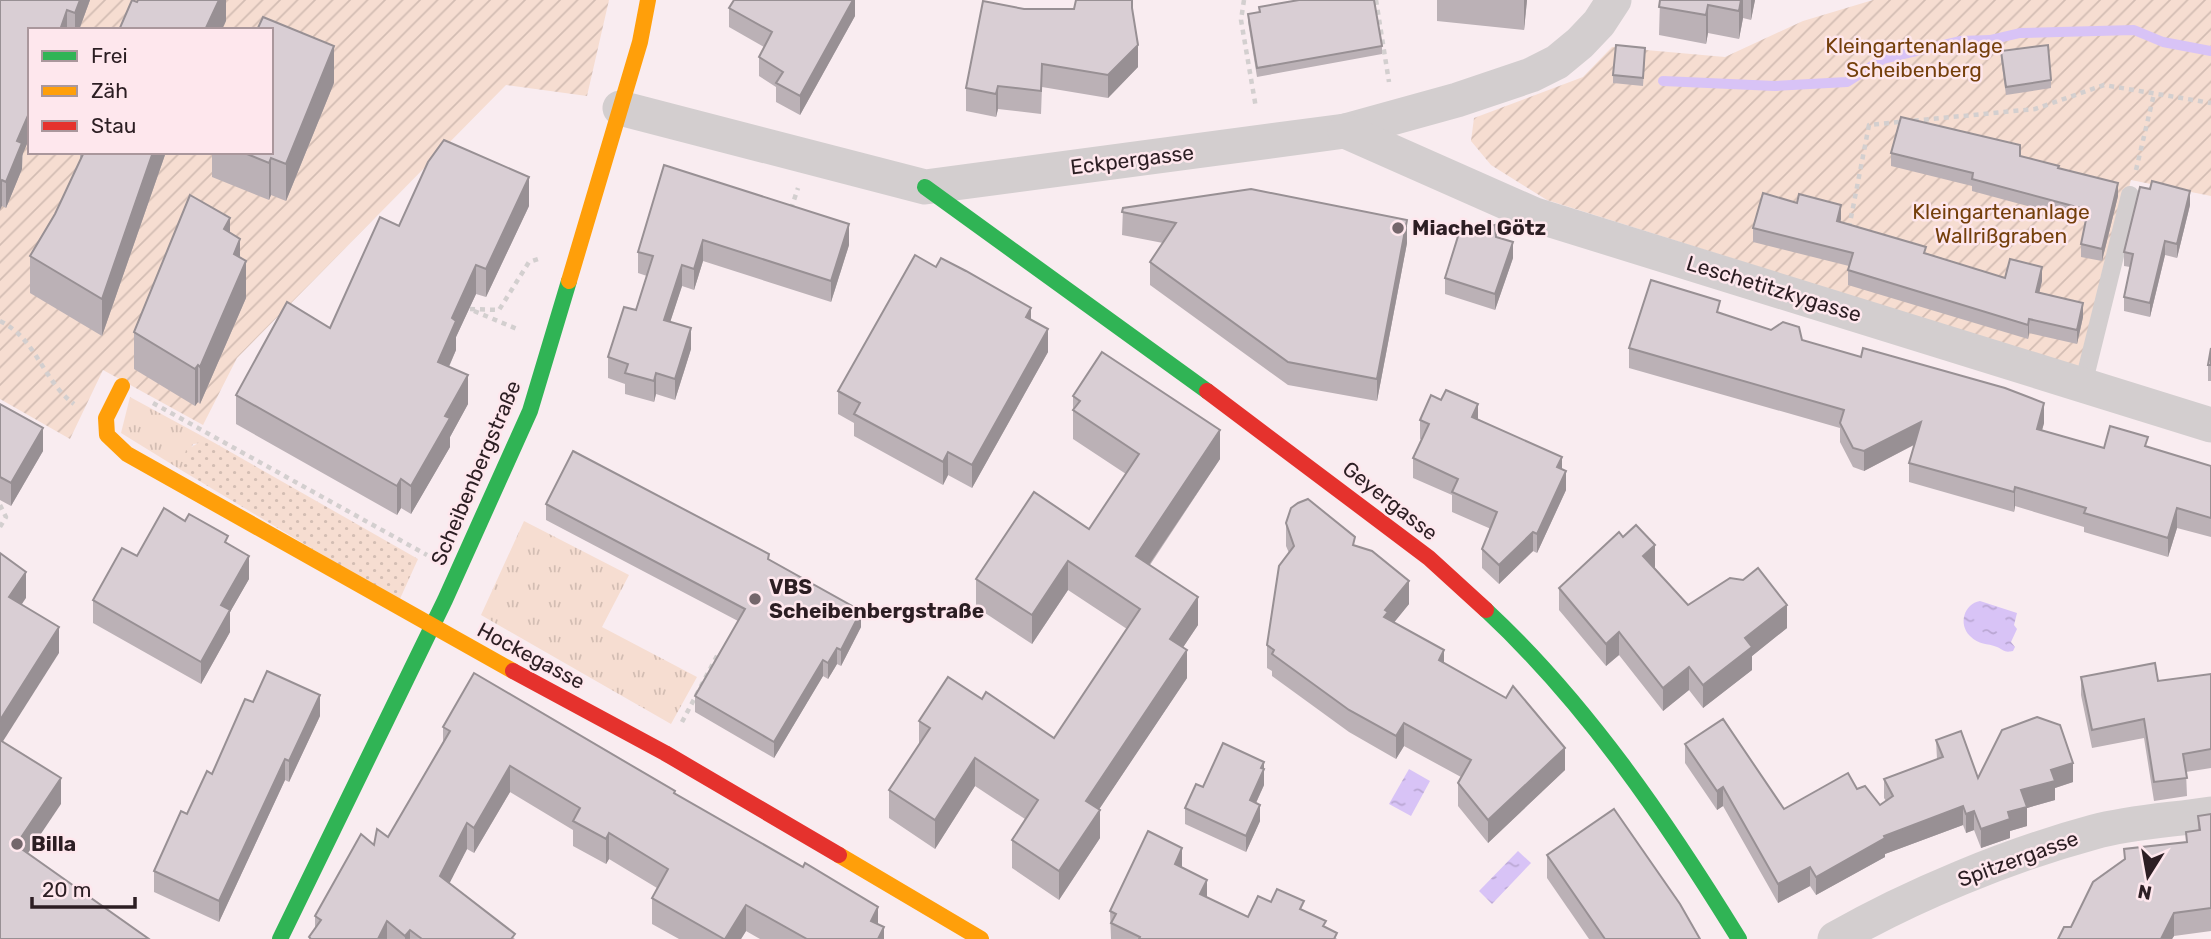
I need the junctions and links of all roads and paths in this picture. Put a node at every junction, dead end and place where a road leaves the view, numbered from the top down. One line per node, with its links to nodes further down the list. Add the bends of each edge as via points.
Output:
1 (648, 0): 7 (street, Scheibenbergstraße)
2 (1244, 0): 10 (path, via 1241,20)
3 (1376, 0): 8 (path)
4 (1614, 0): 8 (street, Eckpergasse, via 1599,23 1557,62 1507,84)
5 (2154, 94): 6 (path); 13 (path); 15 (path, via 2104,85 2035,109 1869,125)
6 (2211, 103)
7 (620, 108): 12 (street, Eckpergasse); 26 (street, Scheibenbergstraße, via 530,411)
8 (1395, 117): 9 (street, Eckpergasse)
9 (1345, 131): 10 (street, Eckpergasse); 19 (street, Leschetitzkygasse, via 1535,215)
10 (1262, 143): 12 (street, Eckpergasse)
11 (798, 187): 14 (path)
12 (925, 187): 32 (street, Geyergasse, via 1308,464 1439,567 1507,630 1577,710 1673,832)
13 (2130, 195): 19 (lane)
14 (791, 212)
15 (1849, 229)
16 (543, 257): 18 (path, via 529,262 499,310 470,309)
17 (0, 321): 21 (path, via 29,342 64,396 84,412)
18 (519, 330)
19 (2083, 385): 22 (street, Leschetitzkygasse)
20 (122, 386): 21 (street); 25 (path)
21 (106, 418): 26 (street, Hockegasse, via 107,435 127,454)
22 (2211, 425)
23 (0, 505): 24 (path, via 6,517)
24 (0, 527)
25 (428, 555)
26 (432, 627): 30 (street, Scheibenbergstraße); 31 (street, Hockegasse, via 665,753)
27 (727, 659): 28 (path, via 718,654)
28 (684, 719)
29 (2211, 814): 33 (street, Spitzergasse, via 2095,832 1962,877)
30 (280, 939)
31 (981, 939)
32 (1739, 939)
33 (1835, 939)

